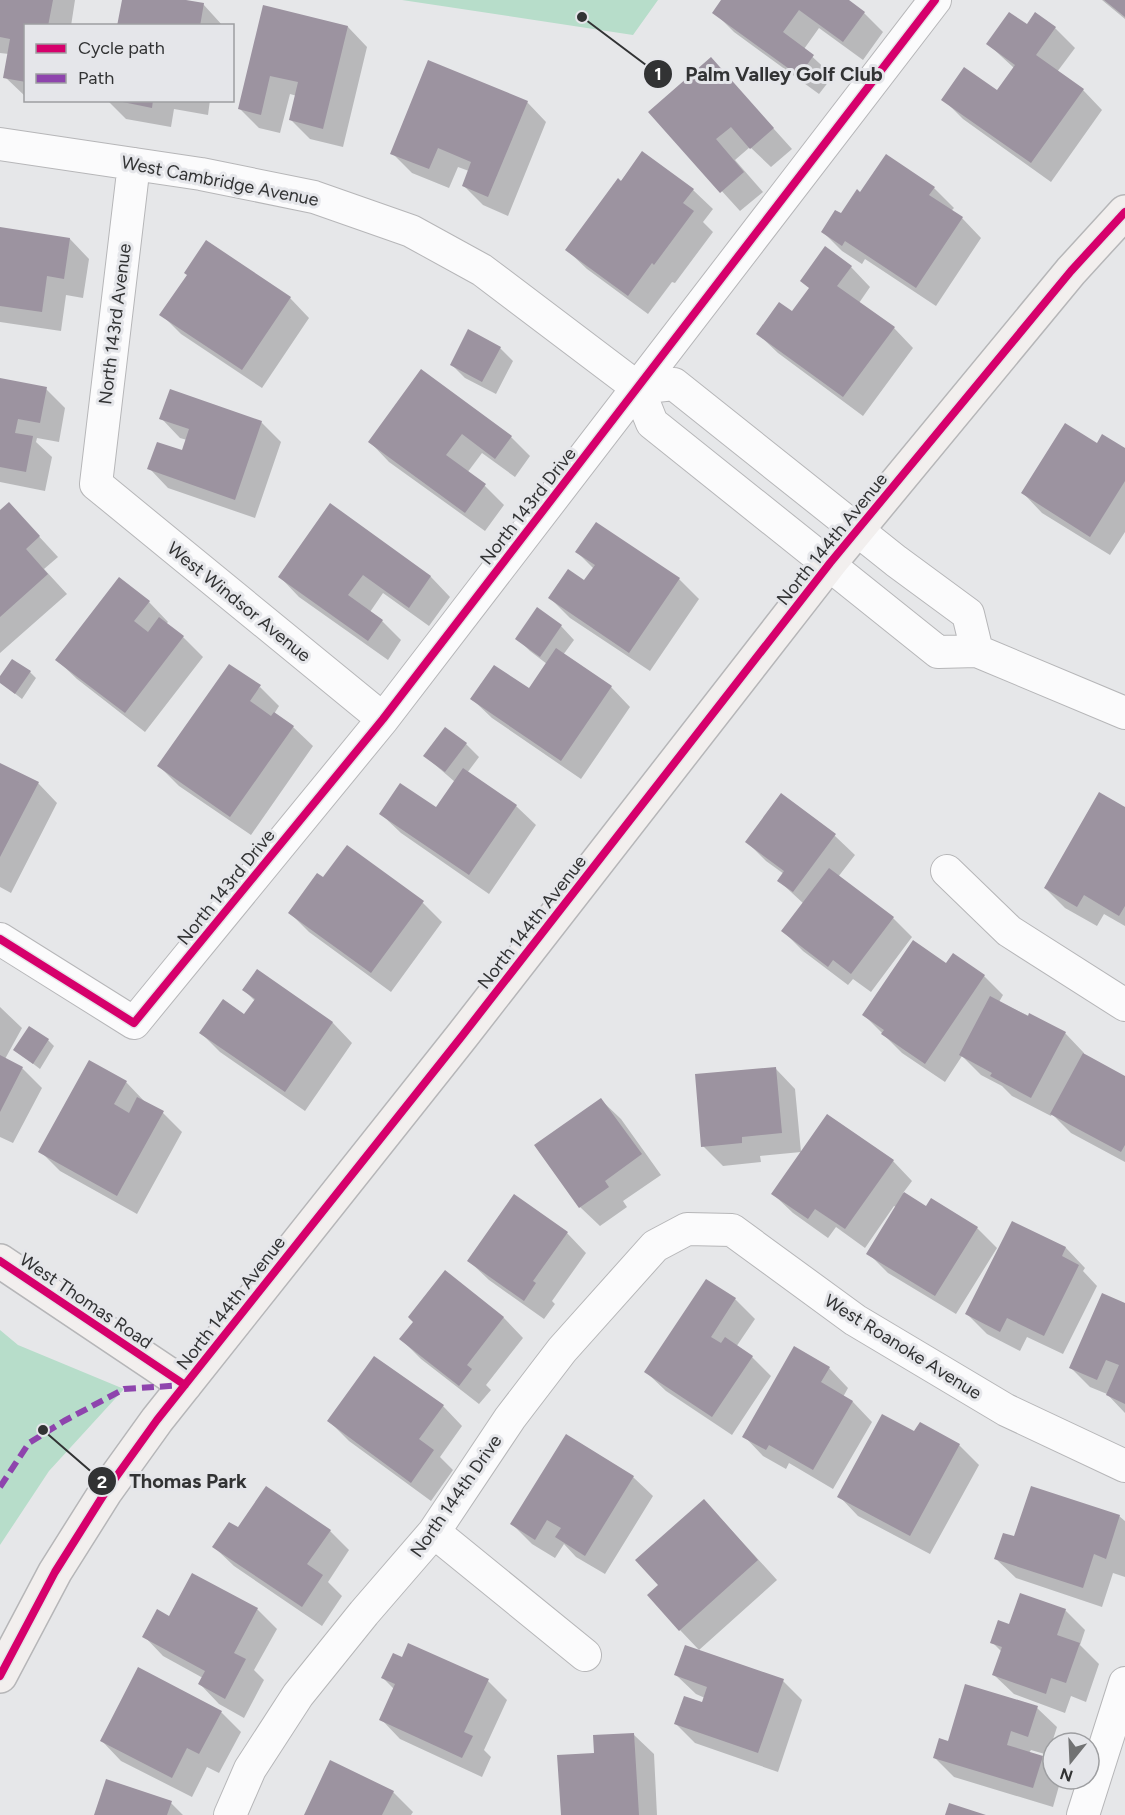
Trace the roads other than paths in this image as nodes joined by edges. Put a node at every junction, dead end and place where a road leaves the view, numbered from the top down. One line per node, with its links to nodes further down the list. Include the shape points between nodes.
1 (935, 0): 5 (street, North 143rd Drive)
2 (0, 144): 3 (street, West Cambridge Avenue)
3 (134, 164): 5 (street, West Cambridge Avenue, via 314,197 411,231 482,270); 8 (street, North 143rd Avenue)
4 (1125, 212): 9 (main road, North 144th Avenue, via 1071,271)
5 (638, 388): 6 (street, via 674,384); 7 (street, via 652,423); 13 (street, North 143rd Drive)
6 (732, 431): 7 (street); 9 (street)
7 (705, 464): 10 (street)
8 (96, 484): 13 (street, West Windsor Avenue)
9 (858, 531): 10 (main road, North 144th Avenue); 11 (street, via 968,614)
10 (830, 563): 11 (street, via 938,652); 19 (main road, North 144th Avenue)
11 (977, 651): 12 (street)
12 (1125, 713)
13 (383, 719): 15 (street, North 143rd Drive, via 134,1023)
14 (947, 871): 16 (street, via 1009,931)
15 (0, 939)
16 (1125, 1005)
17 (687, 1229): 20 (street, West Roanoke Avenue, via 732,1230 855,1320 1006,1410); 21 (street, North 144th Drive, via 655,1245 562,1350 510,1418)
18 (0, 1261): 19 (main road, West Thomas Road)
19 (185, 1385): 23 (main road, North 144th Avenue, via 99,1502 55,1572)
20 (1125, 1466)
21 (434, 1532): 22 (street); 25 (street, North 144th Drive, via 298,1695 250,1769)
22 (585, 1655)
23 (0, 1676)
24 (1125, 1683): 26 (street)
25 (230, 1815)
26 (1083, 1815)

